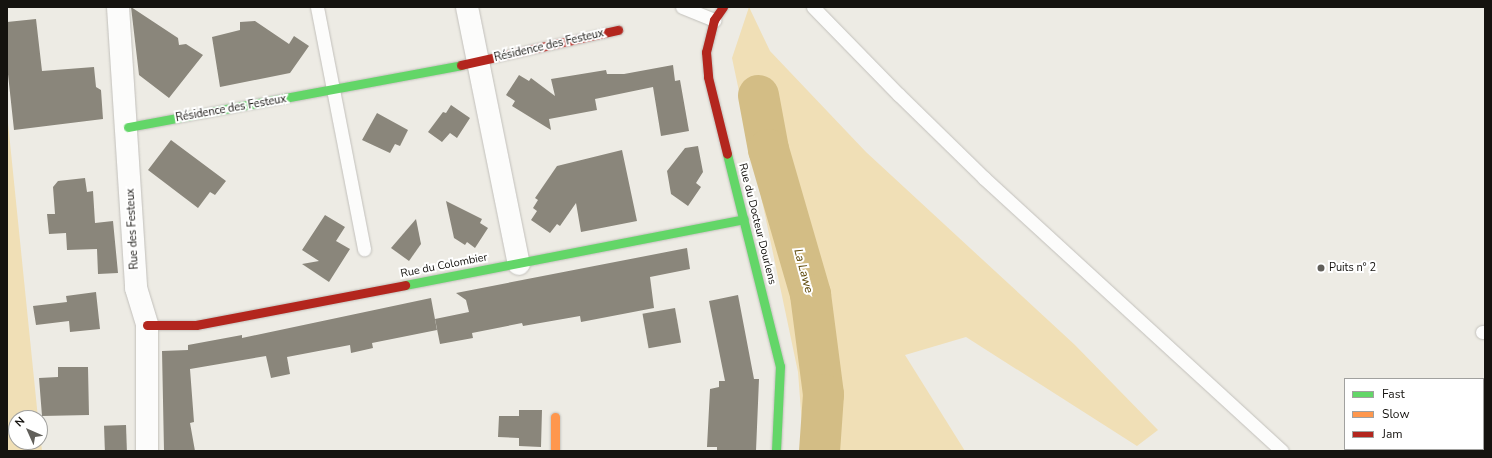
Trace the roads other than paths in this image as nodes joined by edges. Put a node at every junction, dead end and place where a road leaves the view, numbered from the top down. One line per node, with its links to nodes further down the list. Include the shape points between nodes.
1 (118, 7): 11 (street, Rue des Festeux)
2 (317, 7): 10 (lane)
3 (468, 7): 9 (street, Résidence des Festeux)
4 (682, 7): 7 (lane)
5 (723, 7): 7 (street, Rue du Docteur Dourlens)
6 (813, 7): 20 (lane, via 984,178)
7 (714, 20): 12 (street, Rue du Docteur Dourlens, via 706,52 708,77)
8 (618, 30): 9 (street, Résidence des Festeux)
9 (480, 62): 10 (street, Résidence des Festeux); 14 (street, Résidence des Festeux)
10 (334, 90): 11 (street, Résidence des Festeux); 13 (lane)
11 (128, 127): 15 (street, Rue des Festeux, via 136,288)
12 (744, 219): 14 (street, Rue du Colombier); 19 (street, Rue du Docteur Dourlens, via 780,366)
13 (364, 249)
14 (518, 264): 15 (street, Rue du Colombier, via 196,325)
15 (147, 325): 17 (street, Rue des Festeux)
16 (555, 417): 18 (street)
17 (147, 451)
18 (555, 451)
19 (776, 451)
20 (1282, 451)

